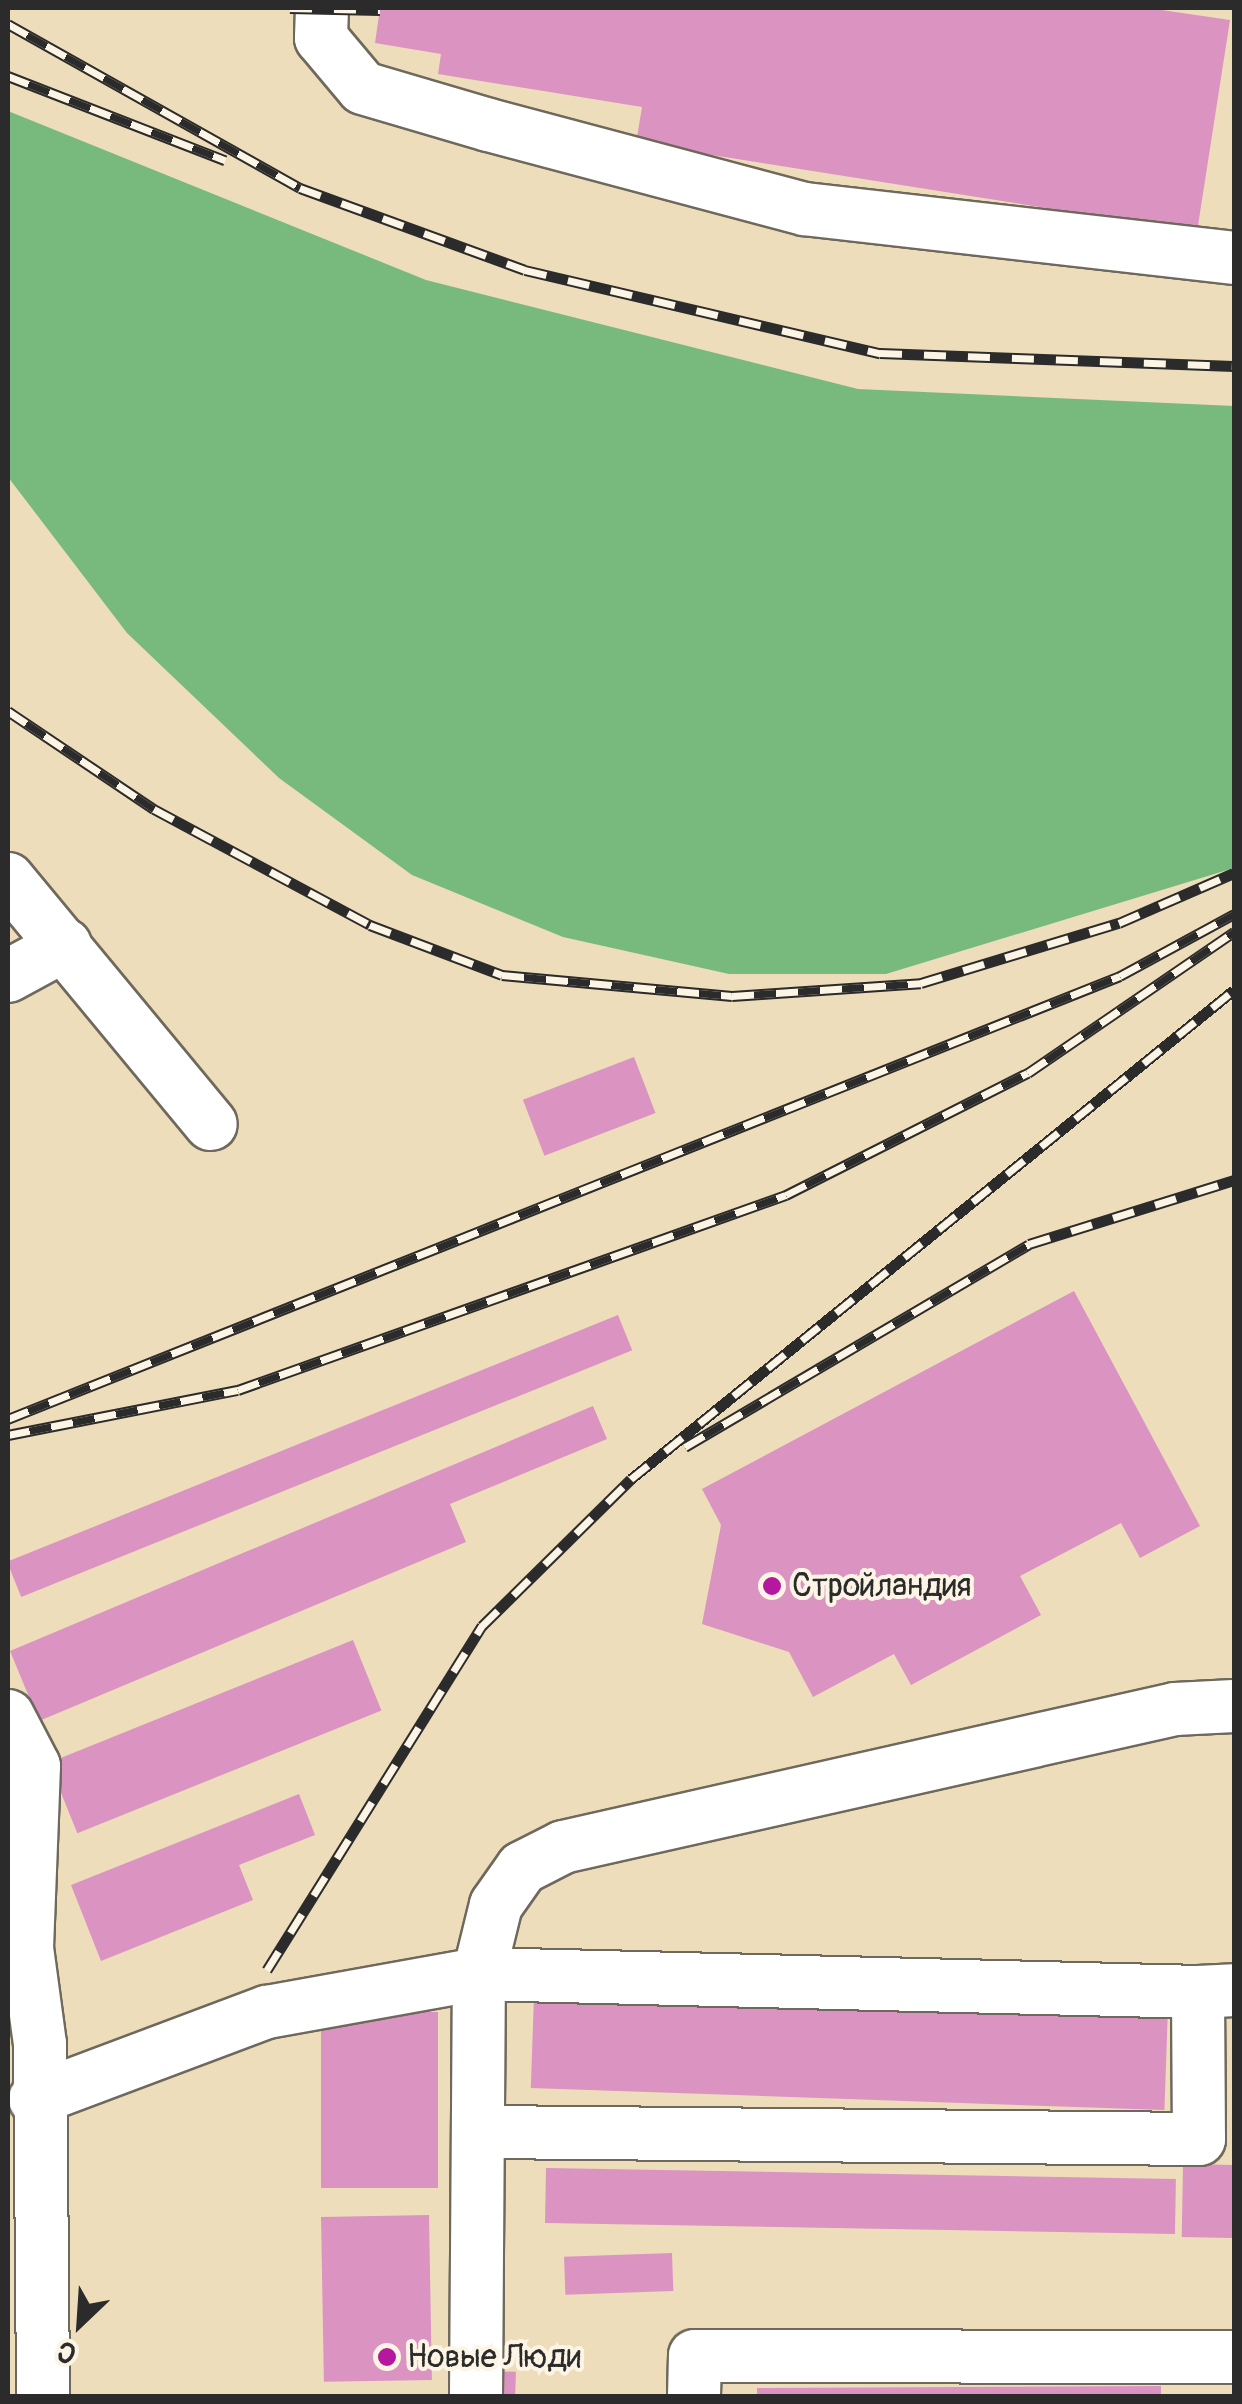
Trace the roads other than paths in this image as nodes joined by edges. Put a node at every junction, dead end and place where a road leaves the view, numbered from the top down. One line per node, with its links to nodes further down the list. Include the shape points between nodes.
1 (322, 8): 2 (lane, via 321,38 363,88 489,125 805,209)
2 (1234, 258)
3 (8, 879): 4 (lane)
4 (65, 945): 5 (lane); 6 (lane)
5 (8, 976)
6 (210, 1124)
7 (1234, 1706): 11 (lane, via 1175,1709 564,1848 522,1868 496,1905)
8 (8, 1716): 9 (lane, via 34,1766)
9 (21, 1875): 10 (lane)
10 (17, 1948): 13 (lane, via 40,2044)
11 (479, 1974): 12 (lane); 13 (lane, via 266,2012); 14 (lane)
12 (1216, 1991): 14 (lane, via 1199,2139)
13 (35, 2099): 16 (lane)
14 (484, 2132): 17 (lane)
15 (1234, 2357): 18 (lane, via 695,2356)
16 (44, 2396)
17 (476, 2396)
18 (694, 2396)

